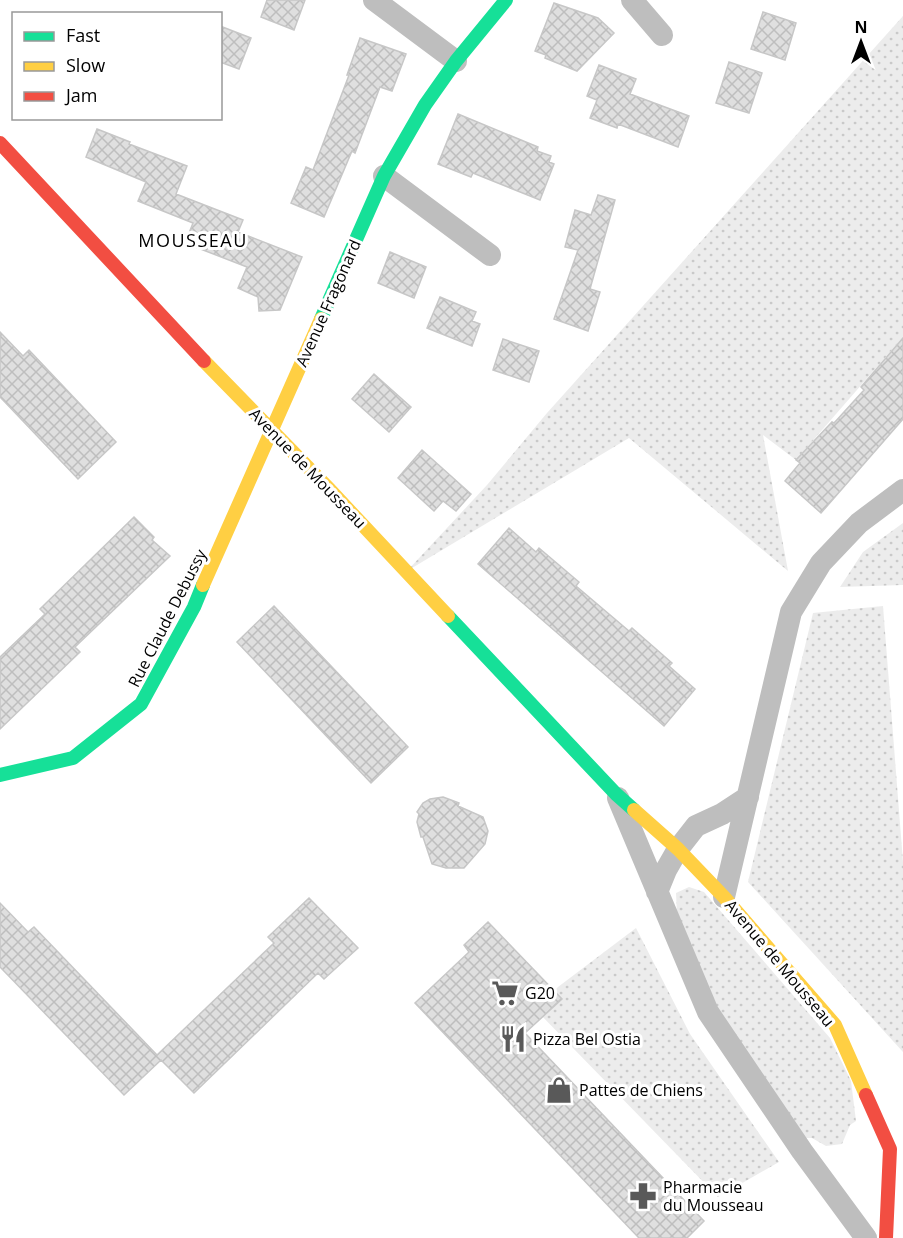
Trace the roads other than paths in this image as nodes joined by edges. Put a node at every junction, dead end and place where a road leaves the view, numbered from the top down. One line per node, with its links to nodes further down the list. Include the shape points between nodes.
1 (374, 0): 5 (street)
2 (506, 0): 5 (street, Avenue Fragonard)
3 (632, 0): 4 (street)
4 (662, 35)
5 (456, 61): 7 (street, Avenue Fragonard)
6 (0, 143): 9 (street, Avenue de Mousseau)
7 (384, 176): 8 (street); 9 (street, Avenue Fragonard)
8 (490, 255)
9 (272, 430): 11 (street, Rue Claude Debussy, via 194,607 141,704 73,758); 12 (street, Avenue de Mousseau)
10 (903, 490): 13 (street, via 859,523 821,563 791,612)
11 (0, 775)
12 (616, 794): 14 (street, Avenue de Mousseau); 15 (street, Avenue de Mousseau)
13 (748, 797): 14 (street, via 696,826); 16 (street)
14 (678, 849): 15 (street); 16 (street, Avenue de Mousseau)
15 (657, 892): 18 (street, Avenue de Mousseau, via 708,1012)
16 (724, 897): 17 (street, Avenue de Mousseau, via 835,1025)
17 (897, 1145): 19 (street, Avenue de Mousseau)
18 (866, 1238)
19 (886, 1238)

